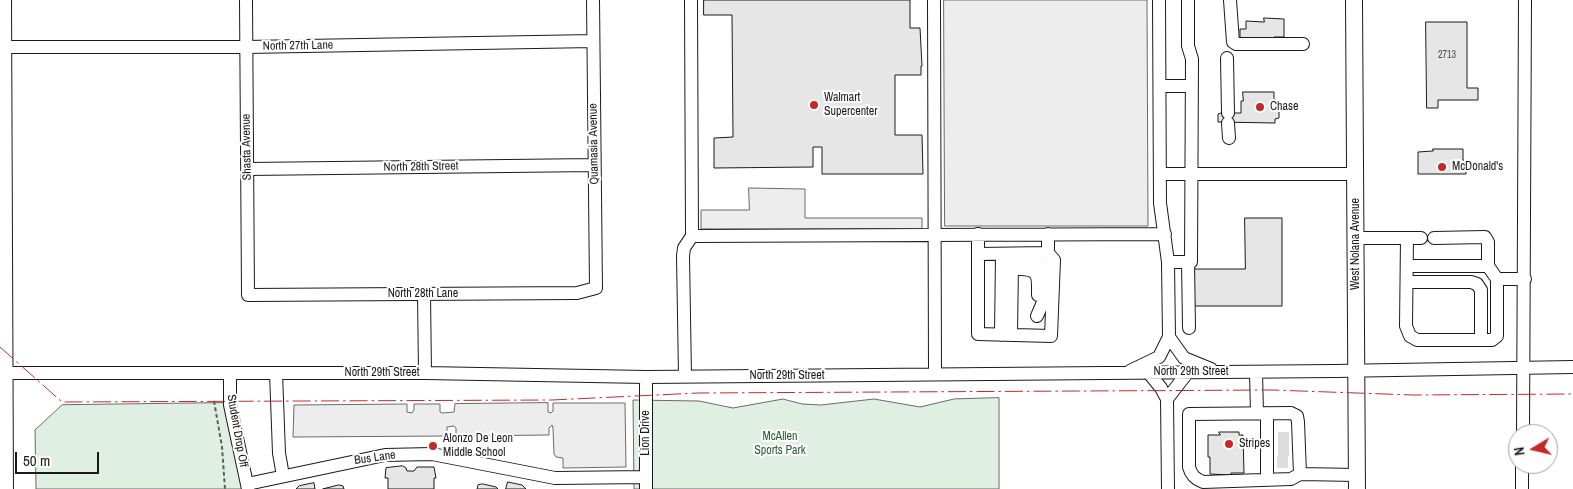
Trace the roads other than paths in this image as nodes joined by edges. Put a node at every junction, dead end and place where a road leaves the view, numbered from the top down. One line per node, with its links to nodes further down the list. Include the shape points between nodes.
1 (3, 0): 13 (main road)
2 (246, 0): 14 (street, Shasta Avenue)
3 (593, 0): 11 (street, Quamasia Avenue)
4 (691, 0): 29 (street)
5 (934, 0): 25 (street)
6 (1159, 0): 16 (street)
7 (1188, 0): 17 (street)
8 (1230, 0): 12 (street, via 1233,42 1236,44)
9 (1354, 0): 24 (main road, West Nolana Avenue)
10 (1525, 0): 40 (street)
11 (593, 42): 14 (street, North 27th Lane); 20 (street, Quamasia Avenue)
12 (1303, 44)
13 (4, 47): 14 (street, North 27th Lane); 19 (main road)
14 (246, 47): 21 (street, Shasta Avenue)
15 (1227, 58): 18 (street)
16 (1160, 86): 17 (street); 22 (street)
17 (1192, 86): 23 (street)
18 (1229, 138)
19 (2, 154): 57 (main road)
20 (594, 165): 21 (street, North 28th Street); 42 (street, Quamasia Avenue)
21 (248, 169): 44 (street, Shasta Avenue)
22 (1160, 174): 23 (street); 28 (street)
23 (1192, 174): 24 (street); 36 (street, via 1191,262)
24 (1355, 174): 30 (main road, West Nolana Avenue)
25 (935, 234): 26 (street); 29 (street); 62 (street)
26 (978, 234): 27 (street); 32 (street)
27 (1048, 234): 28 (street); 34 (street)
28 (1165, 234): 35 (street)
29 (692, 236): 63 (street, via 683,256)
30 (1356, 238): 31 (street); 52 (main road, West Nolana Avenue)
31 (1407, 238): 37 (street); 38 (street, via 1485,237)
32 (978, 254): 33 (street); 46 (street, via 978,334)
33 (1002, 254): 34 (street); 46 (street)
34 (1048, 254): 47 (street, via 1054,260 1051,336)
35 (1168, 262): 36 (street); 48 (street)
36 (1188, 262): 45 (street)
37 (1407, 266): 38 (street); 41 (street)
38 (1488, 266): 39 (street)
39 (1497, 279): 40 (street); 49 (street, via 1497,336 1492,340)
40 (1525, 279): 51 (street)
41 (1407, 282): 49 (street, via 1406,326 1410,336 1417,340); 49 (street, via 1477,284 1481,290)
42 (596, 288): 43 (street, North 28th Lane, via 577,293)
43 (424, 294): 44 (street, North 28th Lane); 60 (street)
44 (248, 295)
45 (1189, 328)
46 (1006, 335): 47 (street); 47 (street, via 1012,270 1030,269 1036,272 1038,280)
47 (1036, 336)
48 (1169, 337): 55 (street, via 1184,358); 61 (street, via 1160,357)
49 (1481, 340)
50 (1573, 367): 51 (street, North 29th Street)
51 (1524, 368): 52 (street, North 29th Street); 67 (street)
52 (1356, 371): 56 (street, North 29th Street); 71 (main road, West Nolana Avenue)
53 (1148, 372): 54 (street, North 29th Street); 61 (street, North 29th Street); 65 (street)
54 (1188, 372): 55 (street, North 29th Street); 65 (street)
55 (1219, 372): 56 (street, North 29th Street)
56 (1256, 372): 66 (street)
57 (2, 373): 58 (street, North 29th Street); 74 (main road)
58 (230, 373): 59 (street, North 29th Street); 73 (street, Student Drop Off, via 230,405)
59 (276, 373): 60 (street, North 29th Street); 70 (street)
60 (425, 373): 64 (street, North 29th Street)
61 (1126, 373): 62 (street, North 29th Street)
62 (936, 374): 63 (street, North 29th Street)
63 (685, 376): 64 (street, North 29th Street)
64 (646, 377): 72 (street, Lion Drive)
65 (1167, 399): 75 (street)
66 (1262, 413): 68 (street); 68 (street, via 1292,413 1297,416); 68 (street, via 1189,414 1190,473 1203,482 1262,481)
67 (1523, 424)
68 (1283, 452): 71 (street)
69 (1522, 474): 76 (street)
70 (283, 476): 72 (street, Bus Lane, via 385,454 432,454 555,478); 73 (street, Bus Lane)
71 (1357, 482)
72 (646, 483)
73 (247, 486)
74 (5, 489)
75 (1168, 489)
76 (1522, 489)

